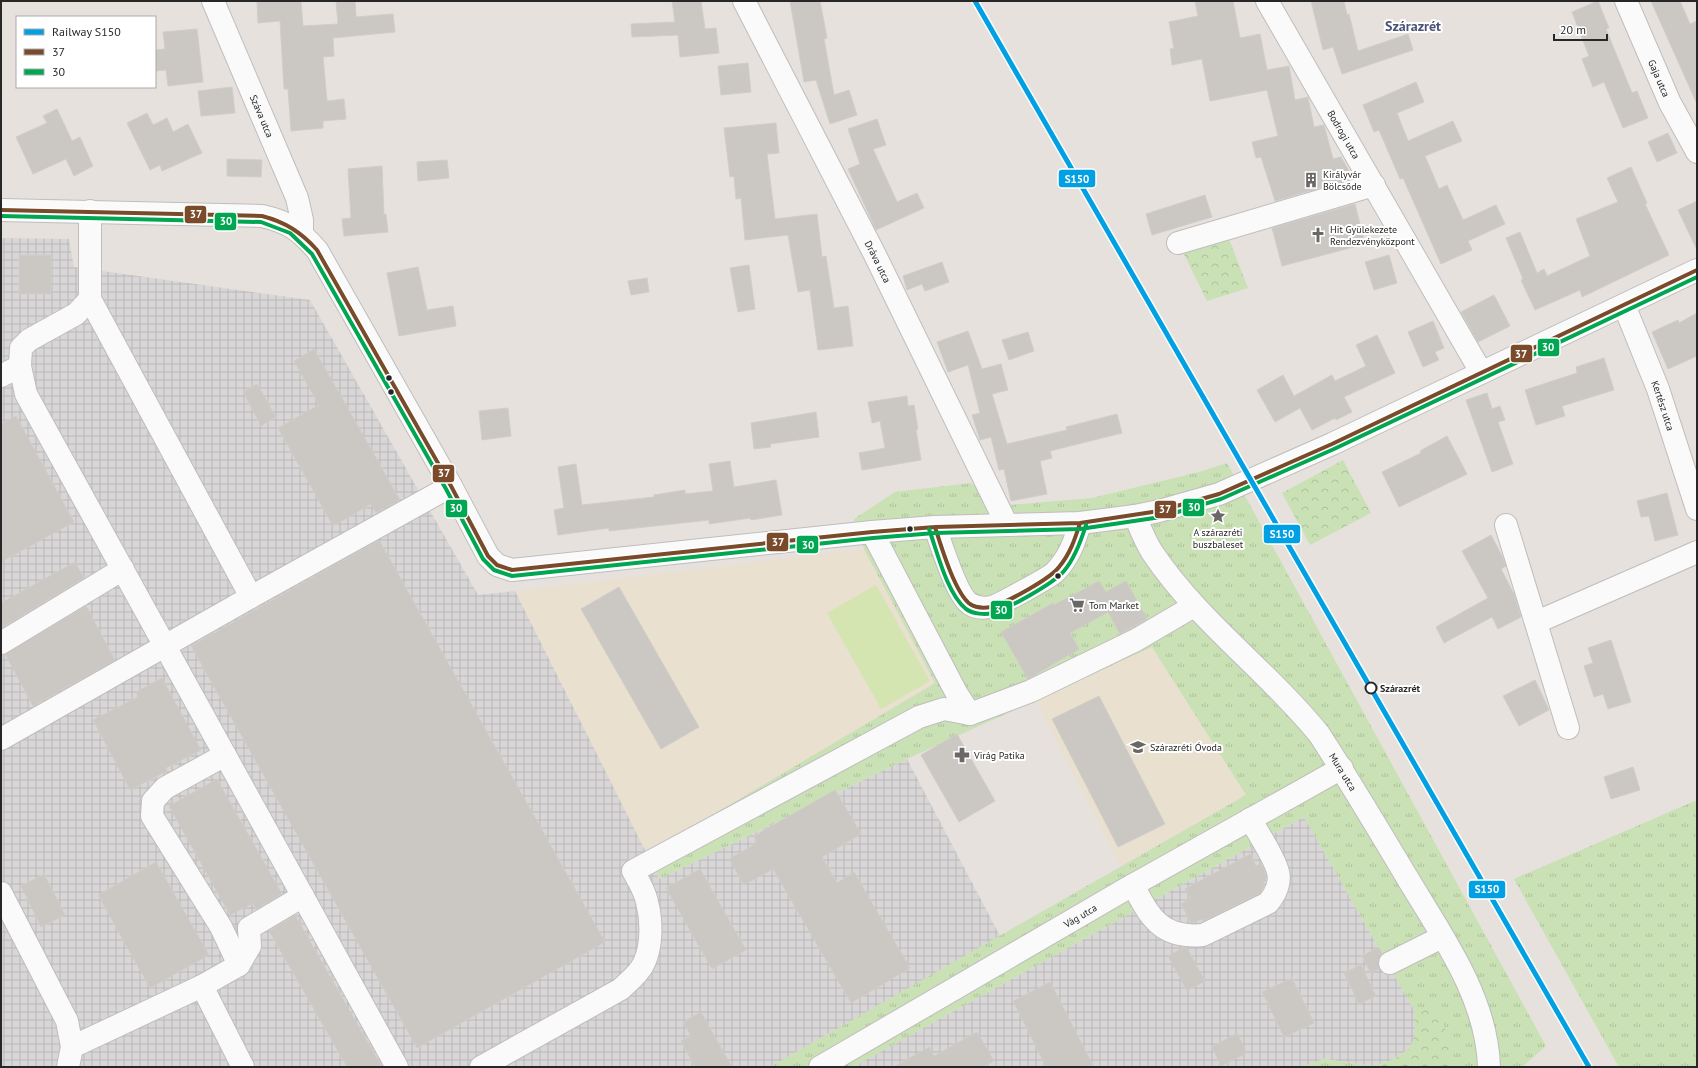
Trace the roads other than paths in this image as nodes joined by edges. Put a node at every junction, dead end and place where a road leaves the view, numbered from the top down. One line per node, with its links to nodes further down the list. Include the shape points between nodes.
1 (213, 1): 9 (street, Száva utca, via 297,198)
2 (744, 1): 21 (street, Dráva utca, via 874,252)
3 (1267, 1): 6 (street, Bodrogi utca)
4 (1626, 1): 5 (street, Gaja utca, via 1670,103)
5 (1697, 152)
6 (1374, 185): 10 (street); 15 (street, Bodrogi utca)
7 (1, 210): 8 (street)
8 (90, 211): 9 (street, via 262,216 290,225); 12 (street)
9 (302, 234): 17 (street, via 317,250)
10 (1178, 243)
11 (1697, 270): 13 (street)
12 (90, 299): 14 (street, via 76,314 29,340 21,348); 27 (street)
13 (1624, 305): 15 (street); 18 (street, Kertész utca, via 1658,389)
14 (20, 366): 16 (street); 26 (street, via 26,394)
15 (1480, 372): 19 (street, via 1332,444 1219,494)
16 (1, 376)
17 (451, 486): 24 (street, via 488,556 497,565 512,570); 27 (street)
18 (1697, 509)
19 (1135, 516): 20 (street); 28 (street, Mura utca, via 1151,551)
20 (1080, 523): 21 (street); 23 (street, via 1068,556 1055,573 992,607 976,607 969,604 958,588)
21 (1007, 525): 23 (street)
22 (1506, 525): 29 (street)
23 (935, 527): 24 (street)
24 (872, 532): 32 (street)
25 (1697, 552): 29 (street)
26 (123, 569): 30 (street); 31 (street)
27 (251, 597): 31 (street)
28 (1194, 606): 32 (street, via 1136,640 1031,691); 36 (street, Mura utca, via 1302,713)
29 (1537, 622): 33 (street)
30 (1, 643)
31 (166, 647): 34 (street); 35 (street)
32 (970, 714): 48 (street, via 944,709 918,716 633,871 647,901 650,936 649,951 643,965 621,989)
33 (1568, 728)
34 (1, 739)
35 (225, 755): 40 (street); 43 (street, via 165,788 153,801 152,816 220,927)
36 (1342, 768): 37 (street, Vág utca); 41 (street, Mura utca)
37 (1250, 819): 38 (street, Vág utca); 38 (street, via 1278,872 1274,896 1268,903 1203,936 1176,934 1156,922 1145,909)
38 (1133, 885): 49 (street, Vág utca)
39 (1, 893): 45 (street, via 68,1021)
40 (303, 896): 43 (street, via 249,928 250,946); 47 (street)
41 (1442, 937): 42 (street); 50 (street, Mura utca, via 1478,1009 1485,1032)
42 (1390, 963)
43 (239, 965): 44 (street)
44 (202, 986): 45 (street); 46 (street)
45 (70, 1057)
46 (243, 1067)
47 (396, 1067)
48 (481, 1067)
49 (820, 1067)
50 (1490, 1067)

